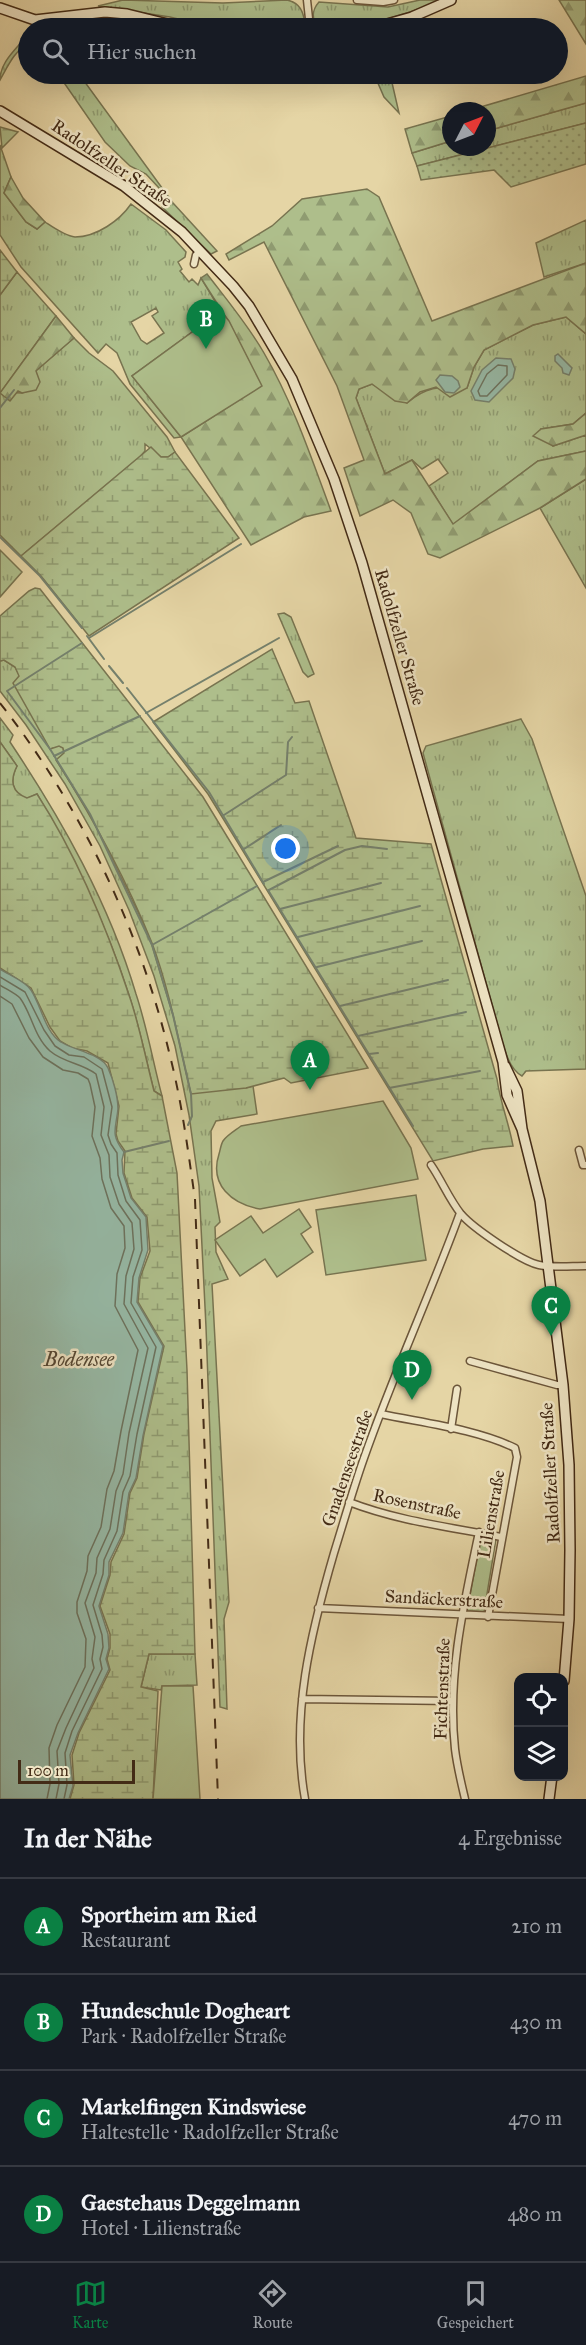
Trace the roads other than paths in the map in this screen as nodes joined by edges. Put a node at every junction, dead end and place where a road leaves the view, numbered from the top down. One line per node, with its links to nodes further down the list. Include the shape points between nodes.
1 (307, 0): 10 (street)
2 (357, 0): 5 (street)
3 (394, 0): 5 (street)
4 (451, 0): 11 (street)
5 (383, 1)
6 (0, 8): 7 (street)
7 (29, 18)
8 (52, 18): 9 (street, via 105,12)
9 (143, 18)
10 (309, 18)
11 (408, 18)
12 (0, 111): 13 (street, Radolfzeller Straße, via 124,186)
13 (201, 251): 14 (street); 19 (street, Radolfzeller Straße, via 249,306 274,347 292,379 334,479 373,602 503,1062 507,1095 522,1129 540,1201)
14 (194, 264)
15 (579, 1150): 17 (street)
16 (431, 1165): 18 (street)
17 (586, 1165)
18 (460, 1213): 19 (street, via 528,1261); 24 (street, Gnadenseestraße)
19 (549, 1266): 20 (street); 22 (street, Radolfzeller Straße)
20 (586, 1266)
21 (470, 1361): 22 (street)
22 (563, 1385): 32 (street, Radolfzeller Straße, via 570,1493)
23 (457, 1389): 25 (street)
24 (381, 1414): 25 (street, Lilienstraße); 26 (street, Gnadenseestraße)
25 (451, 1429): 28 (street, Lilienstraße, via 515,1448 517,1457)
26 (349, 1502): 27 (street, Rosenstraße, via 415,1521); 29 (street, Gnadenseestraße)
27 (479, 1532): 28 (street, Rosenstraße); 30 (street, Rosenstraße)
28 (501, 1537): 31 (street, Lilienstraße)
29 (318, 1608): 30 (street, Sandäckerstraße); 34 (street, Gnadenseestraße, via 307,1653)
30 (461, 1616): 31 (street, Sandäckerstraße); 35 (street, Fichtenstraße)
31 (488, 1617): 32 (street, Sandäckerstraße)
32 (569, 1619): 33 (street, Radolfzeller Straße)
33 (565, 1673)
34 (302, 1699): 35 (street); 37 (street, Gnadenseestraße)
35 (453, 1701): 38 (street, Fichtenstraße, via 455,1751)
36 (551, 1781): 39 (street)
37 (305, 1799)
38 (465, 1799)
39 (549, 1799)

